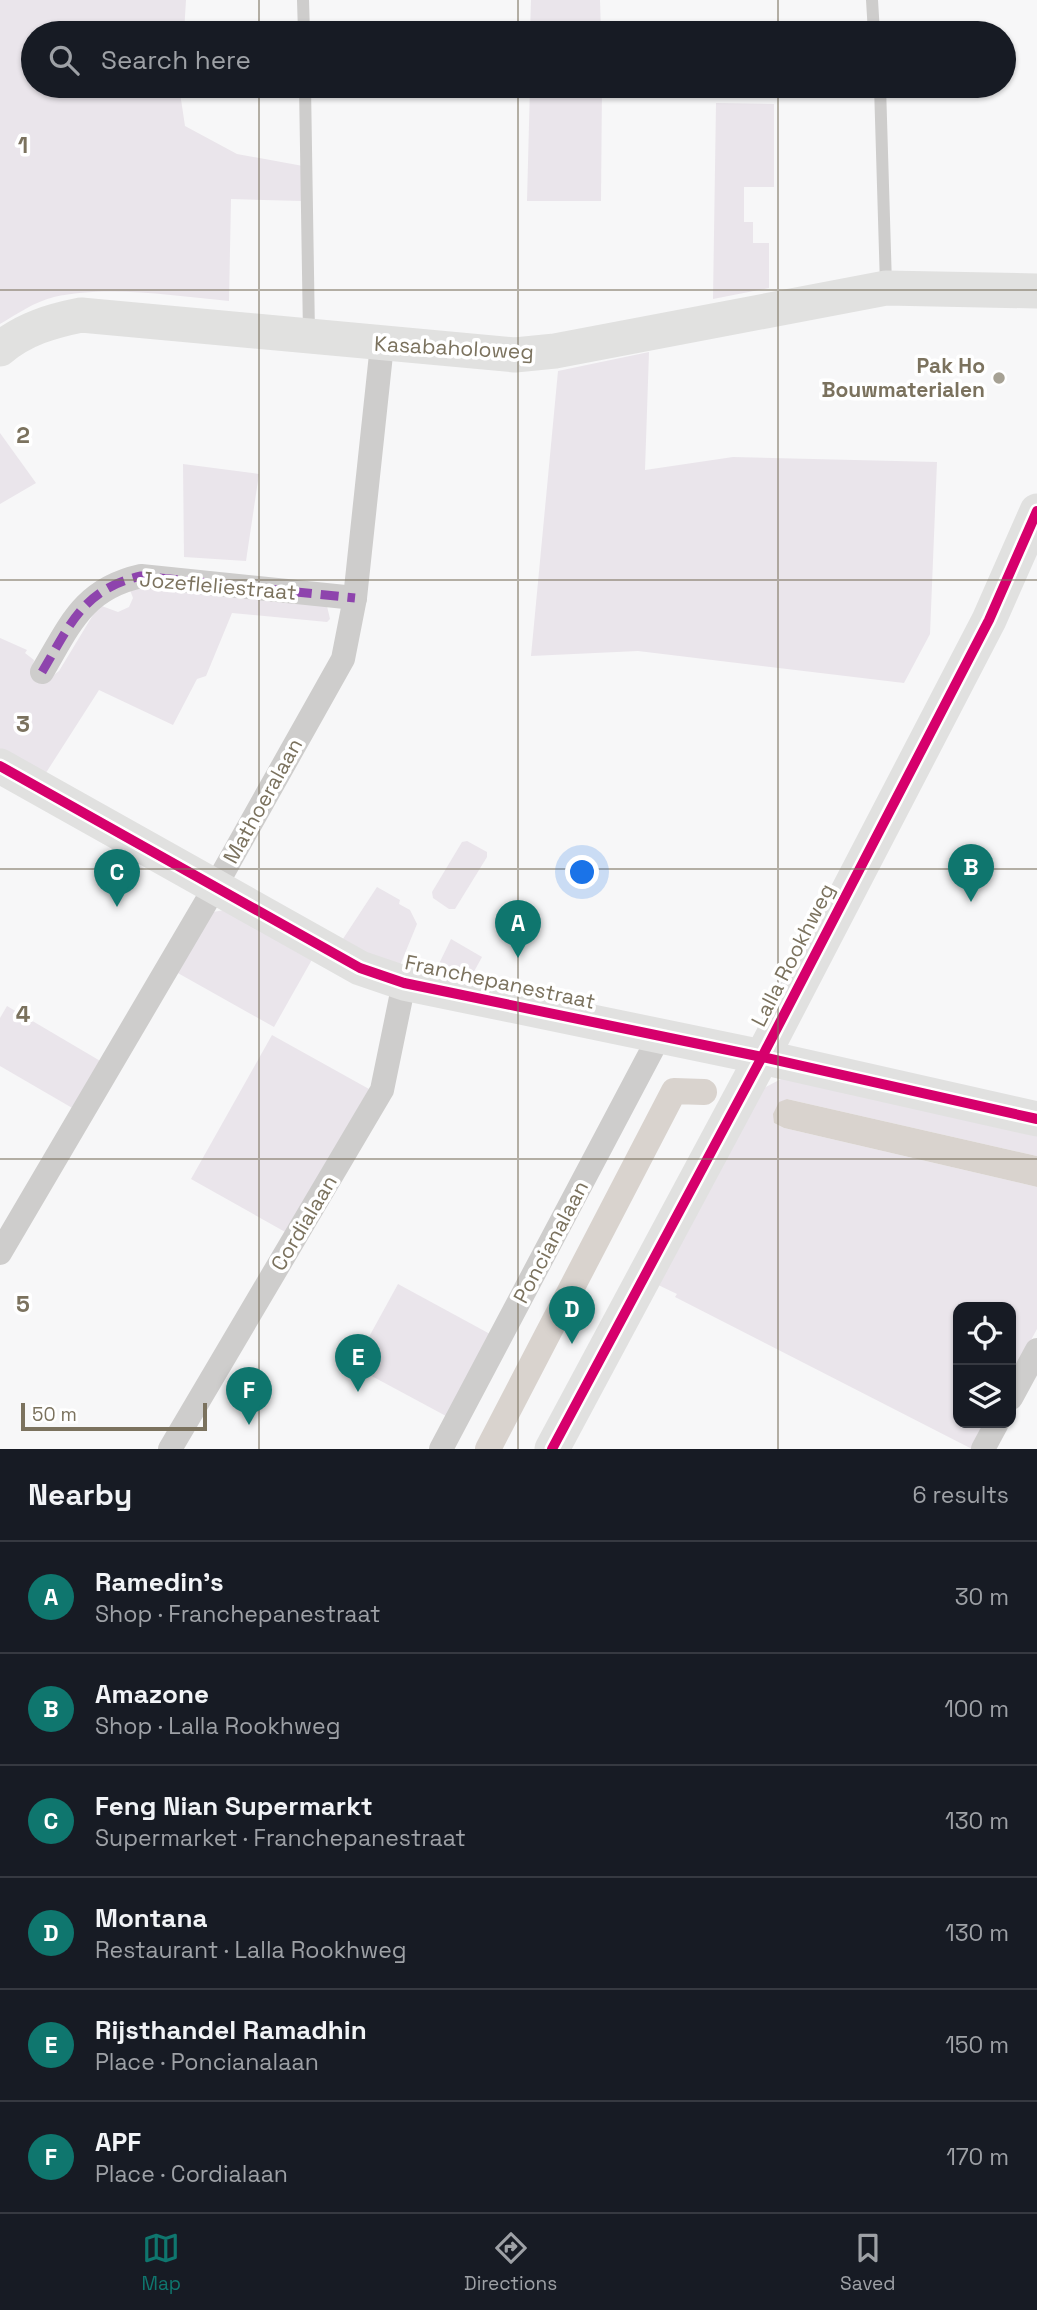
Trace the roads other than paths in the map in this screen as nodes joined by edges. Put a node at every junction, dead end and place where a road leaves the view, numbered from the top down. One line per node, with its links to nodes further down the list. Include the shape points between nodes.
1 (303, 0): 3 (lane)
2 (872, 0): 4 (lane)
3 (304, 21)
4 (873, 21)
5 (305, 98): 9 (lane)
6 (880, 98): 7 (lane)
7 (886, 288): 8 (street, Kasabaholoweg); 10 (street, Kasabaholoweg, via 555,351 515,355)
8 (1037, 291)
9 (309, 336): 10 (street, Kasabaholoweg); 11 (street, Kasabaholoweg, via 81,315 46,323)
10 (382, 345): 13 (street, Mathoeralaan)
11 (0, 349)
12 (1037, 510): 19 (street, Lalla Rookhweg, via 989,620)
13 (355, 598): 14 (street, Jozefleliestraat, via 141,576 97,593 73,619); 16 (street, Mathoeralaan, via 343,659)
14 (42, 672)
15 (0, 766): 16 (street, Franchepanestraat)
16 (215, 887): 17 (street, Franchepanestraat, via 360,968); 21 (street, Mathoeralaan)
17 (404, 984): 18 (street, Franchepanestraat); 25 (street, Cordialaan, via 382,1090)
18 (660, 1035): 19 (street, Franchepanestraat); 26 (street, Poncianalaan)
19 (762, 1057): 20 (street, Franchepanestraat); 27 (street, Lalla Rookhweg)
20 (1037, 1119)
21 (0, 1253)
22 (1037, 1350): 23 (street)
23 (1016, 1389)
24 (994, 1428): 28 (street)
25 (170, 1449)
26 (441, 1449)
27 (552, 1449)
28 (983, 1449)

